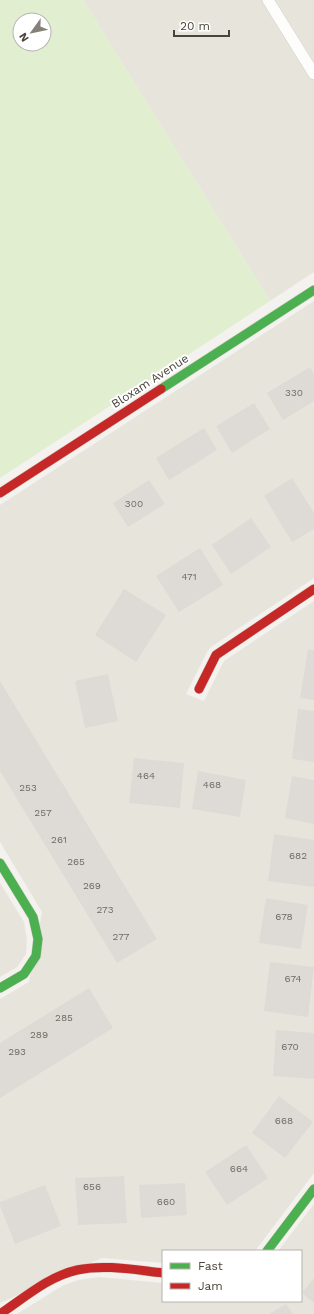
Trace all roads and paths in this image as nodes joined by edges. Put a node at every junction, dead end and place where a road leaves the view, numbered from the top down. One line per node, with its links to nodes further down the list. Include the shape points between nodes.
1 (268, 0): 2 (lane)
2 (314, 74)
3 (314, 290): 4 (street, Bloxam Avenue)
4 (0, 493)
5 (314, 590): 6 (street, via 216,655)
6 (199, 689)
7 (0, 863): 8 (street, via 33,917 38,939 36,956 24,974)
8 (0, 988)
9 (314, 1189): 10 (street)
10 (267, 1250)
11 (162, 1273): 12 (street, via 100,1268 77,1270 58,1277)
12 (0, 1314)

